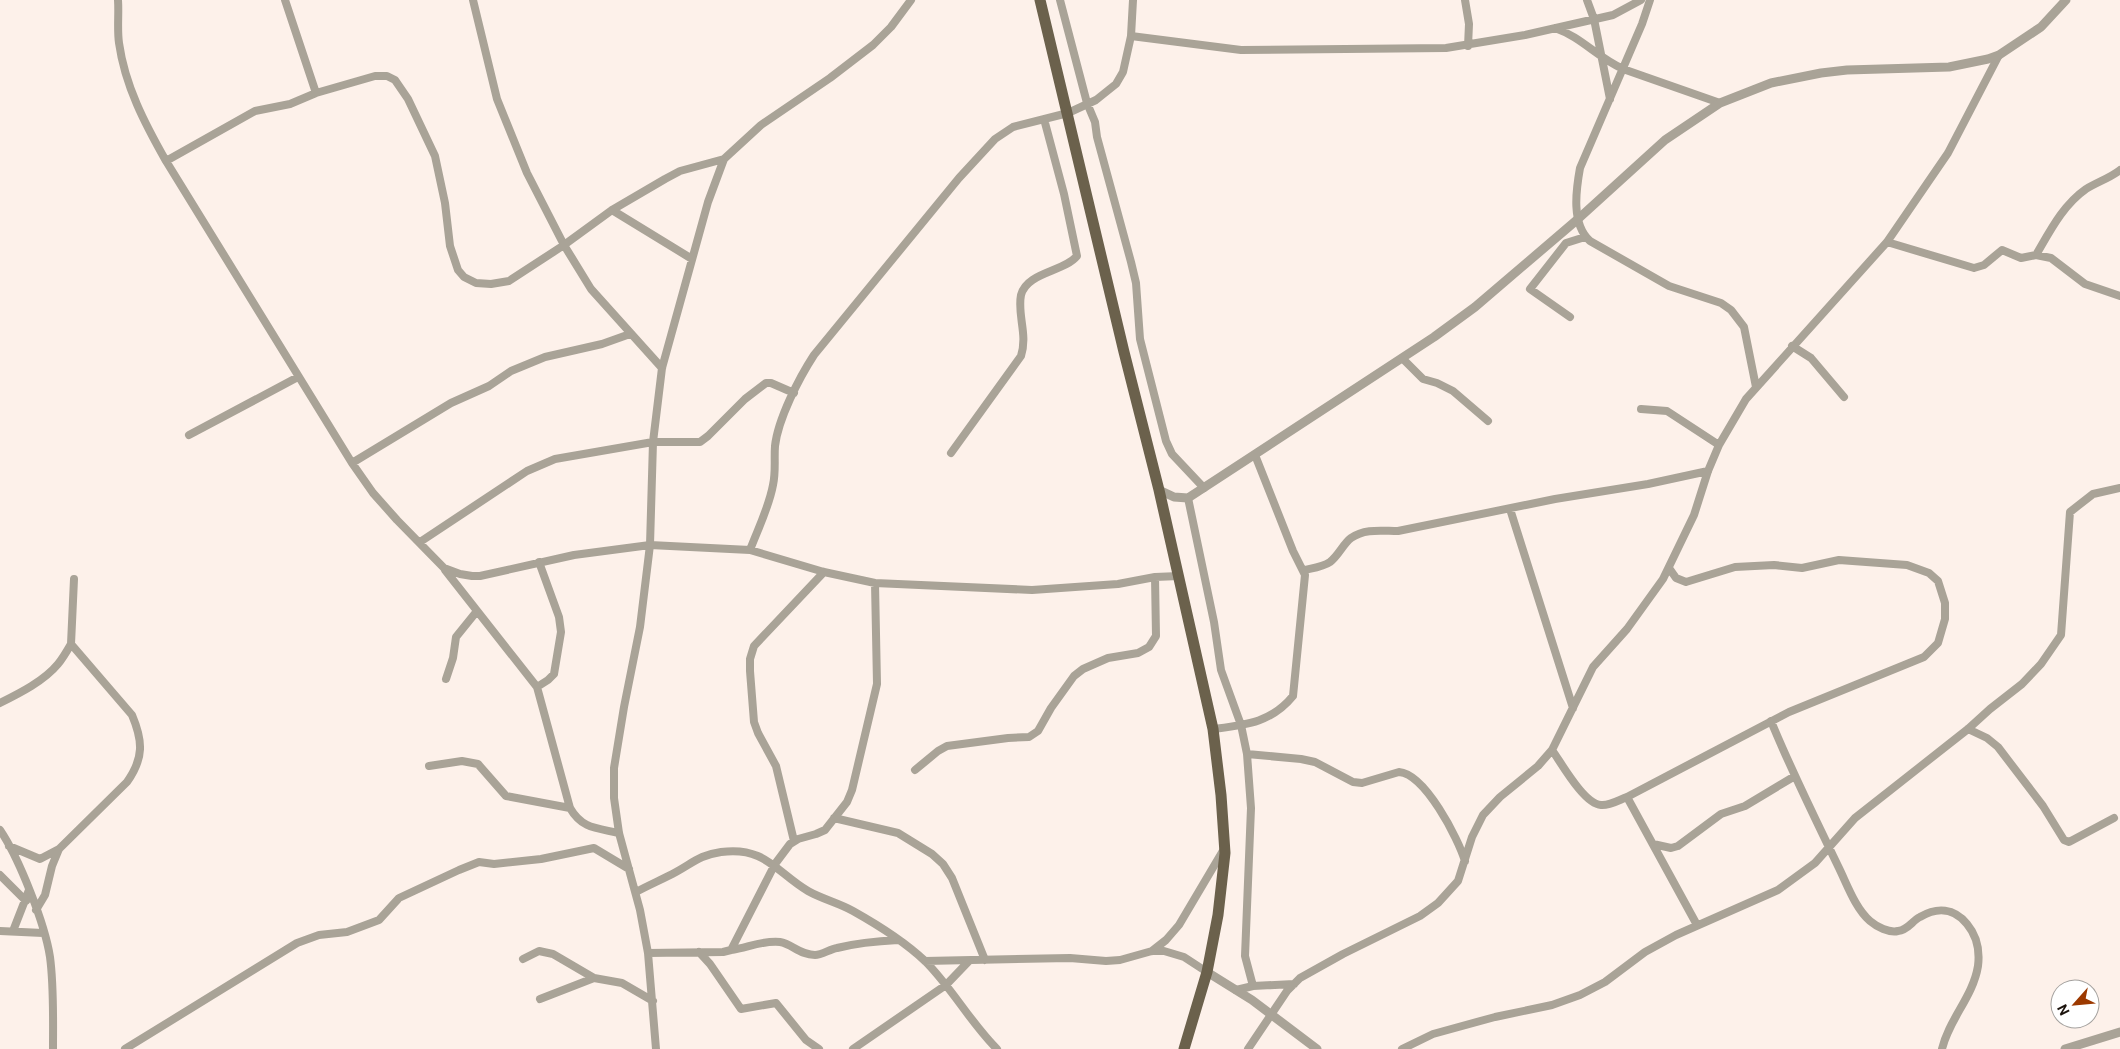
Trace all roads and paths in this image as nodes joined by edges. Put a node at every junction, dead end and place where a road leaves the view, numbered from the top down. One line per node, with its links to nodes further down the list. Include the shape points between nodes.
1 (118, 0): 27 (street, via 119,41 127,80)
2 (285, 0): 20 (street)
3 (473, 0): 33 (street, via 497,98 527,174)
4 (911, 0): 26 (street, via 892,27 873,45 761,125)
5 (1040, 0): 24 (main road)
6 (1060, 0): 22 (street)
7 (1132, 0): 15 (street)
8 (1465, 0): 16 (street)
9 (1587, 0): 13 (street)
10 (1641, 0): 13 (street, via 1613,15)
11 (1650, 0): 19 (street)
12 (2066, 0): 17 (street, via 2041,27)
13 (1594, 19): 14 (street); 18 (street)
14 (1555, 28): 16 (street); 18 (street, via 1577,38)
15 (1131, 36): 16 (street, via 1241,50); 22 (street, via 1123,72 1116,84 1096,100)
16 (1468, 46)
17 (1999, 55): 23 (street, via 1949,67 1821,73 1770,83); 32 (street, via 1948,153)
18 (1603, 59): 19 (street); 21 (street)
19 (1622, 69): 21 (street); 23 (street)
20 (316, 93): 27 (street, via 290,104 255,111); 33 (street, via 375,76 388,76 395,80 408,99 435,156 450,246 454,261 464,277 476,283 509,281)
21 (1610, 101): 30 (street, via 1580,168)
22 (1086, 103): 24 (street); 55 (street, via 1095,122 1136,283 1140,339 1166,440 1172,454)
23 (1720, 103): 30 (street, via 1665,140)
24 (1068, 113): 25 (street); 57 (main road)
25 (1044, 119): 44 (street, via 1005,131 959,178 814,355); 51 (street, via 1077,256 1073,261 1046,272 1023,290 1025,344 1021,356)
26 (724, 159): 29 (street, via 680,171); 35 (street)
27 (166, 161): 42 (street)
28 (2120, 170): 34 (street, via 2085,190 2069,204)
29 (612, 210): 33 (street); 35 (street)
30 (1578, 219): 31 (street); 40 (street, via 1475,307)
31 (1585, 237): 37 (street, via 1566,242 1530,289); 43 (street, via 1669,286 1721,303 1731,310 1744,327)
32 (1887, 242): 34 (street, via 1974,268 1984,265 2002,250 2021,258); 39 (street)
33 (564, 245): 38 (street, via 590,290)
34 (2036, 254): 36 (street, via 2051,258 2085,284)
35 (692, 259): 41 (street)
36 (2120, 296)
37 (1570, 318)
38 (630, 334): 41 (street); 53 (street, via 545,357 511,371)
39 (1792, 346): 43 (street); 45 (street, via 1811,358)
40 (1403, 359): 47 (street, via 1422,379 1453,391); 52 (street)
41 (662, 368): 49 (street)
42 (298, 377): 48 (street); 53 (street)
43 (1756, 387): 50 (street)
44 (794, 392): 49 (street, via 766,383 704,440 694,443); 62 (street, via 775,446 771,495)
45 (1844, 396)
46 (1641, 409): 50 (street, via 1667,411)
47 (1488, 421)
48 (189, 435)
49 (653, 442): 60 (street, via 555,459 527,471); 61 (street)
50 (1719, 445): 54 (street)
51 (950, 453)
52 (1255, 455): 55 (street); 66 (street, via 1293,551)
53 (352, 463): 60 (street, via 397,520)
54 (1708, 472): 59 (street, via 1554,499); 65 (street, via 1694,515)
55 (1204, 488): 58 (street)
56 (2120, 488): 81 (street, via 2093,494 2070,512 2059,639 2032,675)
57 (1159, 490): 58 (street, via 1174,498); 68 (main road)
58 (1188, 498): 79 (street, via 1221,670)
59 (1510, 510): 66 (street, via 1398,531 1363,533 1352,538 1330,562); 77 (street)
60 (420, 542): 64 (street)
61 (650, 546): 62 (street); 63 (street); 92 (street, via 640,627 614,768)
62 (750, 550): 67 (street)
63 (539, 562): 64 (street, via 480,576); 75 (street, via 561,632 554,674)
64 (444, 568): 72 (street)
65 (1669, 568): 77 (street, via 1627,629 1592,667); 78 (street, via 1676,578 1686,582 1735,567 1774,565 1802,568 1839,560 1907,565 1929,573 1938,581 1945,603 1945,618 1938,643 1932,650)
66 (1304, 570): 79 (street, via 1293,696 1284,707 1259,722)
67 (824, 572): 71 (street); 93 (street, via 754,646 750,659 754,722 776,766)
68 (1179, 576): 69 (street); 80 (main road)
69 (1155, 577): 71 (street, via 1118,584 1032,590); 85 (street, via 1156,636 1149,647 1138,653 1108,658 1083,669 1064,688 1038,731 1029,737 947,746)
70 (74, 579): 73 (street)
71 (875, 583): 89 (street, via 876,684 850,797)
72 (477, 611): 74 (street, via 456,637); 75 (street)
73 (71, 644): 76 (street, via 53,669); 98 (street, via 132,715 138,729 140,754 136,770 127,782)
74 (446, 679)
75 (537, 687): 88 (street)
76 (0, 703)
77 (1573, 708): 82 (street)
78 (1772, 721): 86 (street); 87 (street)
79 (1240, 726): 80 (street); 83 (street)
80 (1213, 729): 96 (main road)
81 (1968, 729): 90 (street, via 1998,747 2043,806 2064,840 2069,842); 97 (street, via 1855,818)
82 (1552, 750): 87 (street, via 1587,800 1601,806); 99 (street, via 1483,815)
83 (1247, 754): 99 (street, via 1315,762 1353,782 1362,783 1405,773 1442,811); 124 (street, via 1250,808 1244,956)
84 (429, 766): 88 (street, via 462,761 478,764 506,796)
85 (914, 770)
86 (1795, 776): 94 (street, via 1745,806 1721,814 1678,846 1671,848); 97 (street)
87 (1627, 797): 94 (street)
88 (570, 808): 92 (street, via 584,825)
89 (834, 818): 93 (street, via 820,833); 117 (street, via 898,833 943,864 952,878)
90 (2114, 818)
91 (0, 831): 95 (street)
92 (619, 833): 101 (street)
93 (794, 841): 100 (street)
94 (1653, 844): 107 (street)
95 (9, 846): 98 (street, via 40,859); 103 (street)
96 (1224, 848): 113 (street, via 1180,924); 120 (main road, via 1218,915)
97 (1829, 848): 107 (street, via 1782,888); 140 (street, via 1863,913 1880,928 1901,931 1919,917 1945,910 1953,911 1972,931 1977,940 1976,978)
98 (60, 849): 106 (street, via 45,895)
99 (1465, 861): 122 (street, via 1458,881 1429,911 1343,954)
100 (775, 864): 104 (street, via 742,852 722,852 698,858); 111 (street, via 807,890 853,911); 112 (street)
101 (629, 869): 104 (street); 131 (street, via 594,848 494,864 479,862 399,898 379,920 347,932 319,935 297,942)
102 (0, 875): 105 (street)
103 (29, 890): 105 (street); 106 (street)
104 (636, 892): 115 (street)
105 (26, 901): 108 (street)
106 (36, 910): 110 (street)
107 (1697, 926): 139 (street, via 1645,952 1605,982 1580,995 1433,1034)
108 (13, 930): 109 (street); 110 (street)
109 (0, 931)
110 (43, 933): 130 (street, via 50,957)
111 (899, 940): 112 (street, via 844,947 817,955 802,954 782,942 765,942); 118 (street)
112 (731, 950): 114 (street)
113 (1152, 951): 117 (street, via 1120,960); 120 (street, via 1179,955)
114 (699, 952): 115 (street); 133 (street, via 741,1010 776,1003 806,1040)
115 (648, 953): 127 (street)
116 (523, 959): 121 (street, via 538,951 553,954)
117 (984, 960): 119 (street)
118 (925, 961): 119 (street); 123 (street)
119 (969, 961): 123 (street)
120 (1207, 972): 125 (street); 136 (main road)
121 (594, 978): 126 (street); 127 (street, via 622,983)
122 (1294, 984): 124 (street); 128 (street)
123 (946, 985): 134 (street); 135 (street, via 981,1033)
124 (1253, 986): 125 (street)
125 (1236, 990): 128 (street)
126 (540, 999)
127 (653, 1001): 132 (street)
128 (1272, 1015): 137 (street); 138 (street)
129 (2120, 1032): 141 (street)
130 (52, 1049)
131 (125, 1049)
132 (656, 1049)
133 (819, 1049)
134 (853, 1049)
135 (997, 1049)
136 (1184, 1049)
137 (1248, 1049)
138 (1317, 1049)
139 (1402, 1049)
140 (1942, 1049)
141 (2065, 1049)

